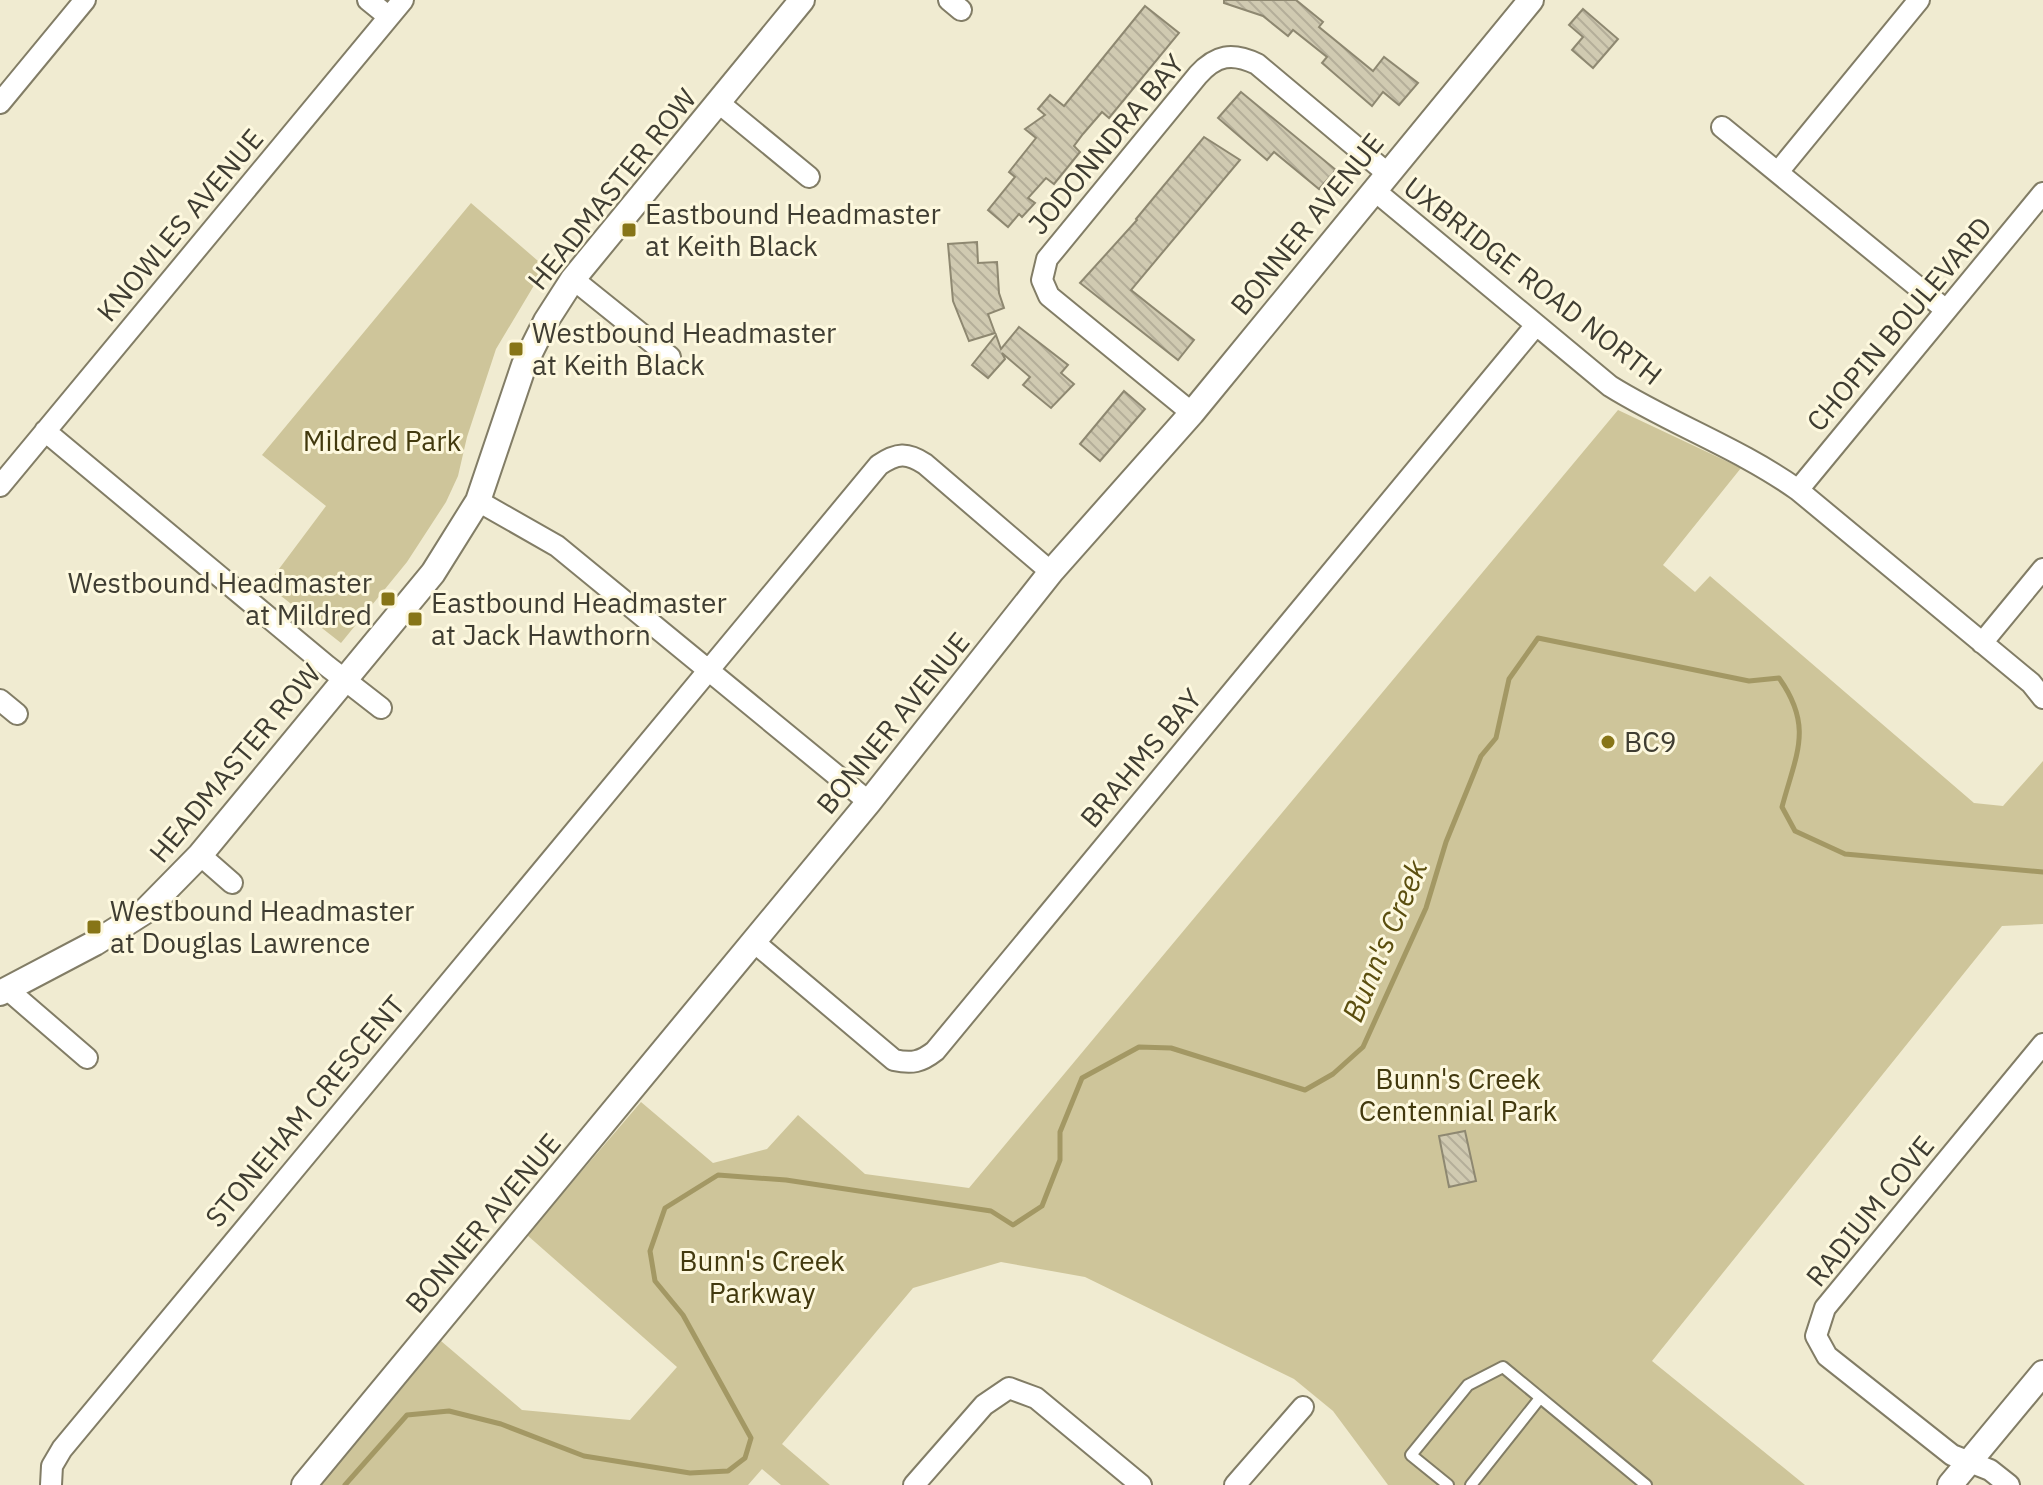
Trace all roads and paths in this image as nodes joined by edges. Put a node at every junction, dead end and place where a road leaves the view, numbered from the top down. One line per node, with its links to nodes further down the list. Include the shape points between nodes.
1 (85, 0): 8 (street)
2 (368, 0): 7 (street)
3 (403, 0): 7 (street, KNOWLES AVENUE)
4 (802, 0): 9 (street, HEADMASTER ROW)
5 (1531, 0): 13 (street, BONNER AVENUE)
6 (1919, 0): 11 (street)
7 (389, 17): 20 (street, KNOWLES AVENUE)
8 (0, 103)
9 (719, 103): 12 (street); 15 (street, HEADMASTER ROW)
10 (1722, 127): 11 (street)
11 (1778, 172): 16 (street)
12 (809, 177)
13 (1380, 182): 17 (street, UXBRIDGE ROAD NORTH); 19 (street, BONNER AVENUE); 19 (street, JODONNDRA BAY, via 1257,64 1225,55 1209,62 1047,259 1042,280 1049,296)
14 (2043, 193): 16 (street, CHOPIN BOULEVARD)
15 (573, 279): 18 (street); 23 (street, HEADMASTER ROW, via 524,365)
16 (1946, 310): 22 (street, CHOPIN BOULEVARD)
17 (1536, 325): 22 (street, UXBRIDGE ROAD NORTH, via 1610,386 1766,467); 36 (street, BRAHMS BAY, via 935,1051 911,1063 894,1060)
18 (670, 357)
19 (1192, 413): 25 (street, BONNER AVENUE)
20 (45, 431): 21 (street, KNOWLES AVENUE); 28 (street)
21 (0, 486)
22 (1798, 490): 26 (street, UXBRIDGE ROAD NORTH)
23 (478, 501): 27 (street, via 557,546); 28 (street, HEADMASTER ROW, via 433,573)
24 (2043, 569): 26 (street)
25 (1051, 572): 27 (street, STONEHAM CRESCENT, via 925,464 910,454 893,455 879,465); 33 (street, BONNER AVENUE)
26 (1982, 643): 29 (street, UXBRIDGE ROAD NORTH)
27 (708, 668): 33 (street); 44 (street, STONEHAM CRESCENT, via 62,1449 52,1466)
28 (345, 680): 31 (street); 34 (street, HEADMASTER ROW)
29 (2043, 698)
30 (0, 700): 32 (street)
31 (381, 708)
32 (17, 714)
33 (869, 802): 36 (street, BONNER AVENUE)
34 (200, 855): 35 (street); 37 (street, HEADMASTER ROW, via 144,912)
35 (232, 883)
36 (754, 942): 45 (street, BONNER AVENUE)
37 (4, 991): 39 (street)
38 (2043, 1044): 43 (street, RADIUM COVE, via 1825,1308 1816,1336 1827,1356 1949,1453)
39 (87, 1058)
40 (2043, 1373): 43 (street)
41 (1540, 1398): 49 (lane, via 1503,1367 1468,1385 1411,1455); 50 (lane); 51 (lane)
42 (1303, 1407): 48 (street)
43 (1969, 1462): 52 (street); 53 (street, RADIUM COVE)
44 (51, 1485)
45 (304, 1485)
46 (914, 1485): 47 (street, via 984,1405 1009,1388 1036,1398)
47 (1141, 1485)
48 (1235, 1485)
49 (1448, 1485)
50 (1471, 1485)
51 (1646, 1485)
52 (1950, 1485)
53 (2009, 1485)

